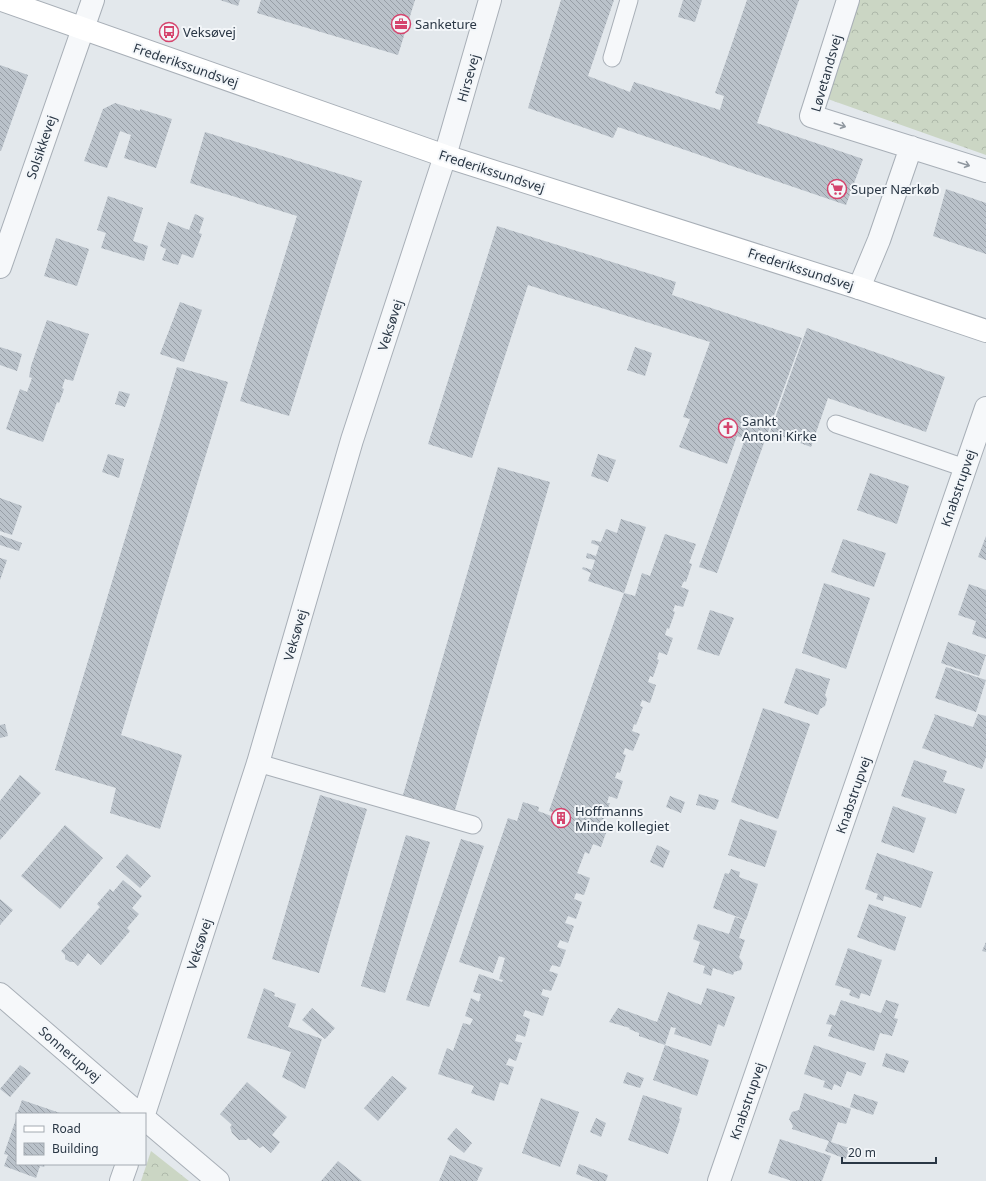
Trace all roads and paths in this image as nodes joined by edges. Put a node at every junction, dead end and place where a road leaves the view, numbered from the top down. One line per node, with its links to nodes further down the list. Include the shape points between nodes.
1 (2, 0): 6 (main road, Frederikssundsvej)
2 (93, 0): 6 (street, Solsikkevej)
3 (490, 0): 9 (street, Hirsevej)
4 (629, 0): 7 (lane)
5 (848, 0): 8 (street, Løvetandsvej, one-way to 8, via 811,116)
6 (84, 28): 9 (main road, Frederikssundsvej); 11 (street, Solsikkevej)
7 (612, 58)
8 (911, 147): 10 (street, Løvetandsvej, one-way to 10); 12 (street, via 879,240)
9 (445, 156): 12 (main road, Frederikssundsvej); 17 (street, Veksøvej, via 352,440)
10 (986, 171)
11 (0, 267)
12 (859, 288): 13 (main road, Frederikssundsvej)
13 (986, 331)
14 (986, 408): 16 (street, Knabstrupvej)
15 (836, 424): 16 (lane)
16 (965, 468): 26 (street, Knabstrupvej)
17 (258, 763): 18 (lane); 21 (street, Veksøvej)
18 (473, 825)
19 (0, 994): 20 (street, Sonnerupvej)
20 (138, 1113)
21 (144, 1113)
22 (146, 1120): 25 (street)
23 (127, 1165): 24 (street)
24 (121, 1181)
25 (218, 1181)
26 (720, 1181)

